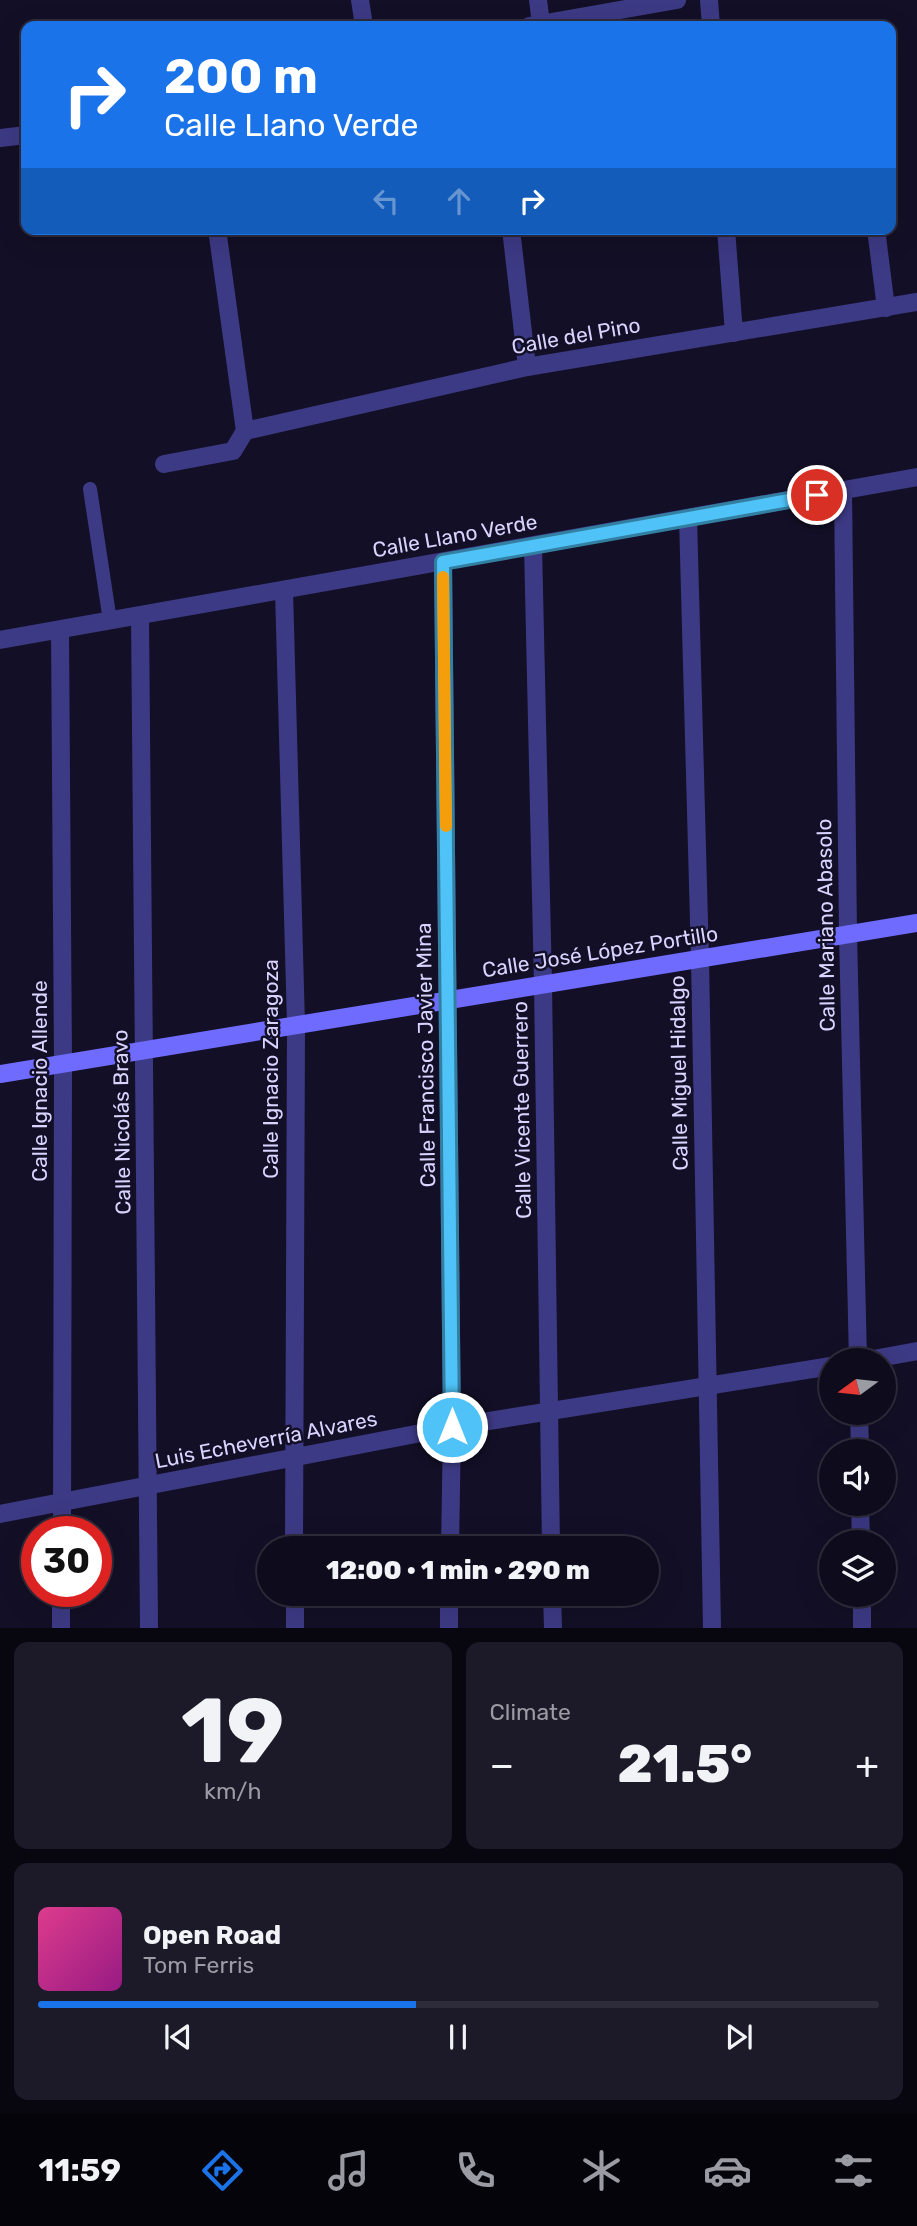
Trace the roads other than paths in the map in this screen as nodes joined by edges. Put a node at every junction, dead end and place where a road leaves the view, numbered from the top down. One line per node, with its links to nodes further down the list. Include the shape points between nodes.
1 (360, 0): 5 (street)
2 (538, 0): 6 (street)
3 (677, 0): 7 (street)
4 (709, 0): 8 (street)
5 (363, 21)
6 (535, 21)
7 (558, 21)
8 (711, 21)
9 (21, 136): 10 (street)
10 (0, 138)
11 (218, 235): 19 (street)
12 (512, 235): 18 (street)
13 (726, 235): 17 (street)
14 (877, 235): 16 (street)
15 (917, 302): 16 (street, Calle del Pino)
16 (886, 308): 17 (street, Calle del Pino)
17 (734, 333): 18 (street, Calle del Pino)
18 (527, 367): 19 (street, Calle del Pino)
19 (245, 431): 20 (street, via 233,451)
20 (164, 464)
21 (917, 477): 23 (street, Calle Llano Verde)
22 (90, 489): 29 (lane)
23 (843, 490): 24 (street, Calle Llano Verde); 33 (street, Calle Mariano Abasolo)
24 (688, 518): 25 (street, Calle Llano Verde); 34 (street, Calle Miguel Hidalgo)
25 (533, 545): 26 (street, Calle Llano Verde); 35 (street, Calle Vicente Guerrero)
26 (443, 562): 27 (street, Calle Llano Verde); 36 (street, Calle Francisco Javier Mina)
27 (284, 590): 28 (street, Calle Llano Verde); 37 (street, Calle Ignacio Zaragoza)
28 (140, 616): 29 (street, Calle Llano Verde); 38 (street, Calle Nicolás Bravo)
29 (110, 621): 30 (street, Calle Llano Verde)
30 (60, 630): 31 (street, Calle Llano Verde); 39 (street, Calle Ignacio Allende)
31 (0, 640)
32 (917, 923): 33 (main road, Calle José López Portillo)
33 (848, 934): 34 (main road, Calle José López Portillo); 41 (street, Calle Mariano Abasolo)
34 (700, 958): 35 (main road, Calle José López Portillo); 45 (street, Calle Miguel Hidalgo)
35 (543, 984): 36 (main road, Calle José López Portillo); 46 (street, Calle Vicente Guerrero)
36 (448, 1000): 37 (main road, Calle José López Portillo); 47 (street, Calle Francisco Javier Mina)
37 (296, 1025): 38 (main road, Calle José López Portillo); 48 (street, Calle Ignacio Zaragoza)
38 (144, 1050): 39 (main road, Calle José López Portillo); 49 (street, Calle Nicolás Bravo)
39 (63, 1063): 40 (main road, Calle José López Portillo); 50 (street, Calle Ignacio Allende)
40 (0, 1074)
41 (858, 1348)
42 (917, 1351): 43 (street)
43 (896, 1355)
44 (819, 1368): 45 (street, Luis Echeverría Alvares)
45 (706, 1384): 46 (street, Luis Echeverría Alvares); 66 (street, Calle Miguel Hidalgo)
46 (549, 1413): 47 (street, Luis Echeverría Alvares); 55 (street, Calle Vicente Guerrero)
47 (452, 1427): 48 (street, Luis Echeverría Alvares); 54 (street, Calle Francisco Javier Mina)
48 (293, 1458): 49 (street, Luis Echeverría Alvares); 53 (street, Calle Ignacio Zaragoza)
49 (149, 1486): 50 (street, Luis Echeverría Alvares); 62 (street, Calle Nicolás Bravo)
50 (62, 1502): 51 (street, Luis Echeverría Alvares); 52 (street, Calle Ignacio Allende)
51 (0, 1514)
52 (62, 1516)
53 (294, 1536)
54 (450, 1536)
55 (551, 1536)
56 (295, 1606): 63 (street)
57 (450, 1606): 64 (street)
58 (552, 1606): 65 (street)
59 (61, 1607): 61 (street)
60 (862, 1607): 67 (street)
61 (61, 1628)
62 (149, 1628)
63 (295, 1628)
64 (449, 1628)
65 (552, 1628)
66 (712, 1628)
67 (862, 1628)

